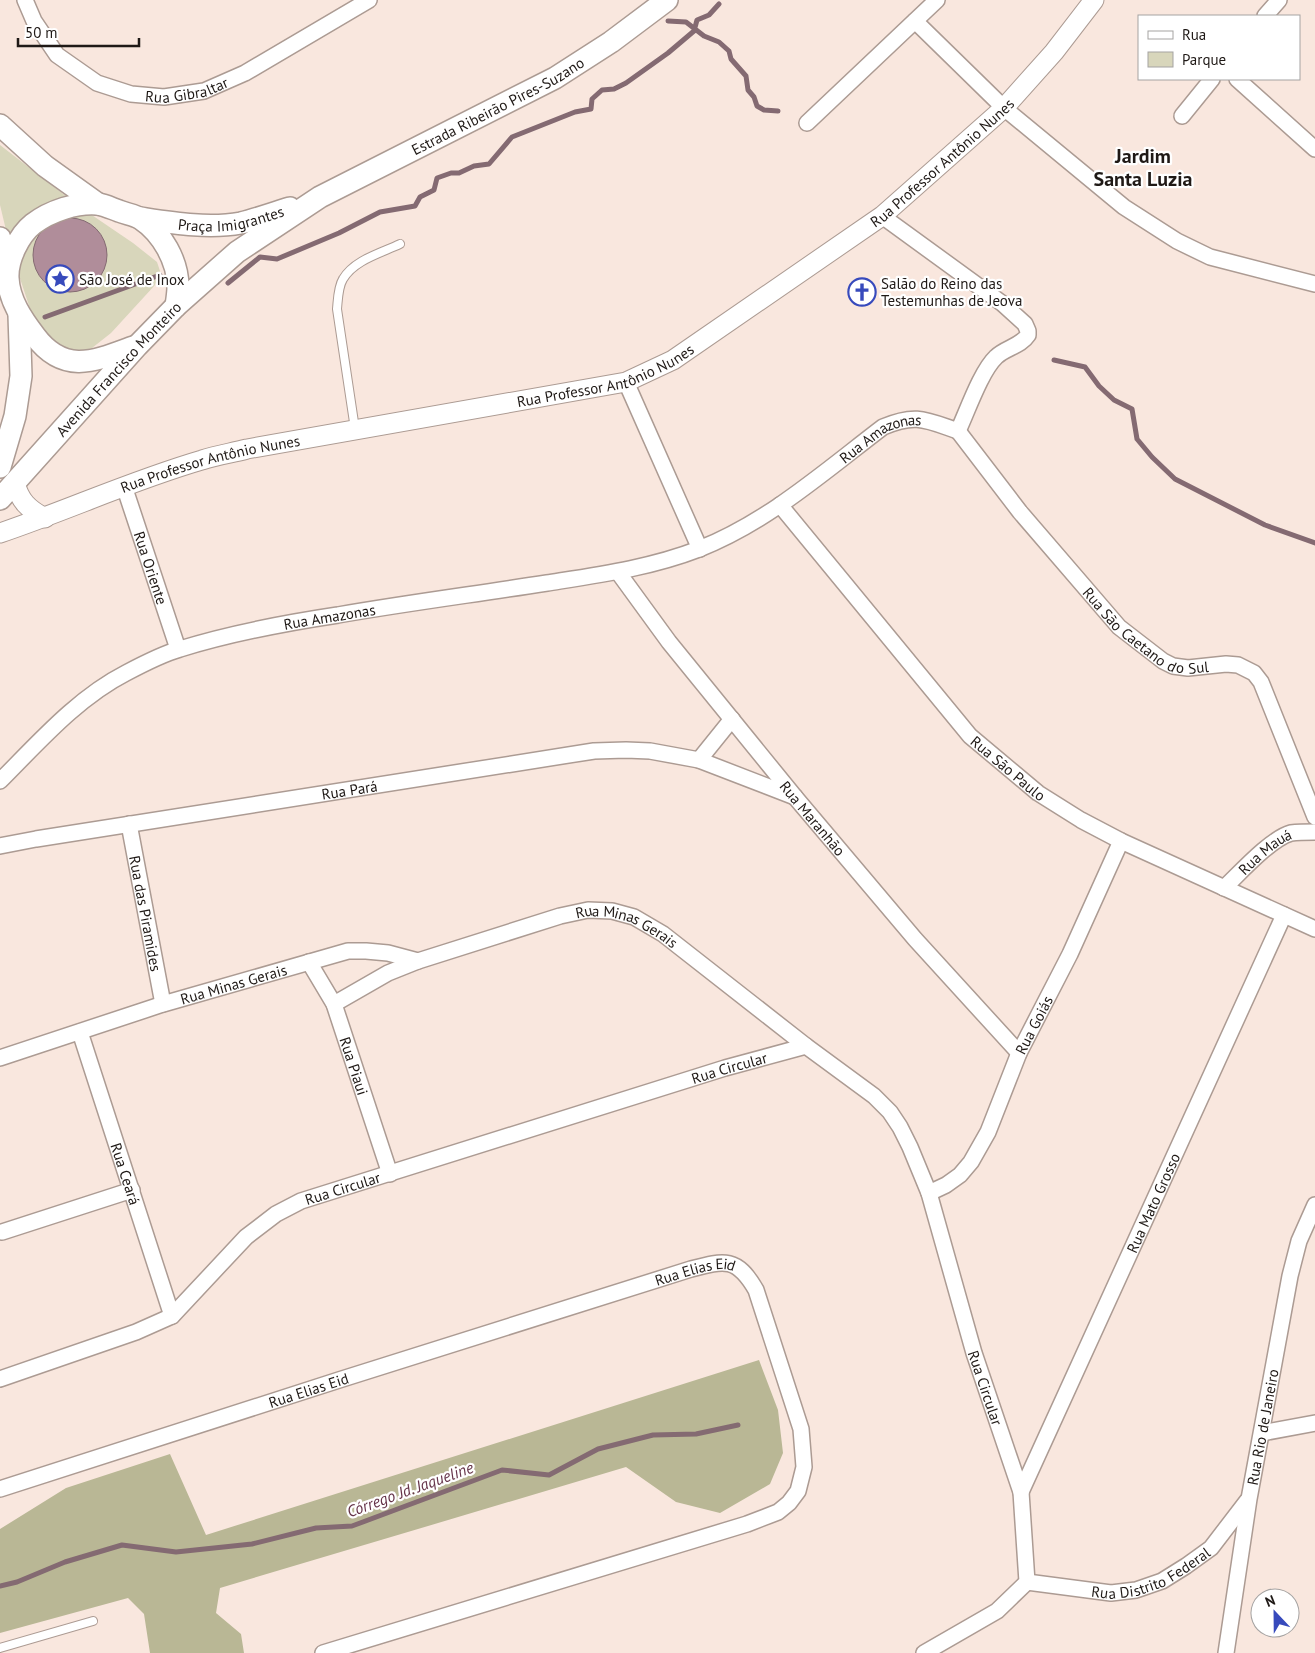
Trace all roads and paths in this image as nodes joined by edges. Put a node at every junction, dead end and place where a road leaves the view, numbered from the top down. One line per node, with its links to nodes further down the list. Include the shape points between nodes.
1 (25, 0): 2 (street, Rua Gibraltar, via 34,21 57,55 97,83 130,94 164,97 204,92 245,73)
2 (369, 0)
3 (667, 0): 16 (main road, Estrada Ribeirão Pires-Suzano, via 555,78)
4 (937, 0): 8 (street)
5 (1094, 0): 11 (street, Rua Professor Antônio Nunes, via 1054,52)
6 (1279, 0): 7 (street)
7 (1266, 15)
8 (915, 21): 11 (street); 13 (street)
9 (1211, 80): 12 (street)
10 (1238, 80): 15 (street)
11 (1004, 108): 18 (street, Rua Professor Antônio Nunes); 23 (street, via 1124,207 1177,242 1210,256)
12 (1182, 116)
13 (807, 123)
14 (0, 124): 17 (main road, via 45,166)
15 (1315, 149)
16 (320, 197): 19 (main road, Praça Imigrantes, via 240,223 214,225); 24 (main road, Avenida Francisco Monteiro, via 237,252)
17 (98, 204): 19 (main road); 22 (main road, via 71,206 33,224 22,236 10,259)
18 (882, 216): 27 (street, Rua Professor Antônio Nunes, via 673,360); 29 (street, via 1003,304 1025,324 1028,331 1024,340 1005,350 991,363)
19 (140, 218): 24 (main road, via 168,249 178,286)
20 (0, 238): 22 (main road)
21 (400, 244): 28 (lane, via 357,263 344,278 338,294 337,309)
22 (8, 278): 25 (main road)
23 (1315, 284)
24 (176, 306): 26 (main road, Avenida Francisco Monteiro)
25 (19, 315): 26 (main road, via 50,352 78,363 99,360); 30 (main road, via 21,376 15,416)
26 (137, 346): 31 (main road, Avenida Francisco Monteiro)
27 (626, 382): 28 (street, Rua Professor Antônio Nunes); 37 (street)
28 (355, 431): 32 (street, Rua Professor Antônio Nunes, via 247,449)
29 (958, 431): 34 (street, Rua Amazonas, via 917,418 896,421 883,427); 44 (street, Rua São Caetano do Sul, via 1020,512 1119,627 1173,666 1232,665 1254,673 1261,682)
30 (0, 467)
31 (15, 483): 33 (main road, Avenida Francisco Monteiro); 35 (street, via 25,505)
32 (124, 486): 35 (street, Rua Professor Antônio Nunes); 39 (street, Rua Oriente)
33 (0, 499)
34 (780, 505): 37 (street, Rua Amazonas); 47 (street, Rua São Paulo, via 970,736 1038,794)
35 (44, 518): 36 (street, Rua Professor Antônio Nunes)
36 (0, 533)
37 (700, 549): 38 (street, Rua Amazonas)
38 (618, 572): 39 (street, Rua Amazonas, via 281,624); 40 (street, Rua Maranhão, via 669,642)
39 (178, 649): 42 (street, Rua Amazonas, via 124,674 89,697)
40 (732, 719): 41 (street); 43 (street, Rua Maranhão)
41 (699, 760): 43 (street, Rua Pará); 45 (street, Rua Pará, via 650,752 594,751)
42 (0, 781)
43 (795, 797): 58 (street, Rua Maranhão, via 915,939)
44 (1315, 817)
45 (129, 824): 48 (street, Rua Pará); 54 (street, Rua das Piramides)
46 (1315, 832): 49 (street, Rua Mauá, via 1282,837)
47 (1121, 841): 49 (street, Rua São Paulo); 58 (street, Rua Goiás, via 1070,954)
48 (0, 846)
49 (1224, 888): 50 (street, Rua São Paulo)
50 (1284, 915): 51 (street, Rua São Paulo); 70 (street, Rua Mato Grosso)
51 (1315, 929)
52 (418, 960): 53 (street, Rua Minas Gerais, via 388,953 348,951); 55 (street, Rua Minas Gerais); 57 (street, Rua Minas Gerais, via 560,916 588,910 612,911 634,917 663,934)
53 (309, 962): 54 (street, Rua Minas Gerais); 55 (street, Rua Piaui)
54 (163, 1004): 56 (street, Rua Minas Gerais)
55 (334, 1004): 60 (street, Rua Piaui)
56 (80, 1032): 59 (street, Rua Minas Gerais); 61 (street, Rua Ceará)
57 (806, 1046): 60 (street, Rua Circular, via 725,1068); 62 (street, Rua Circular, via 874,1096 890,1112 910,1147)
58 (1019, 1053): 62 (street, Rua Goiás, via 988,1132 971,1162 960,1175)
59 (0, 1058)
60 (390, 1174): 65 (street, Rua Circular, via 301,1201 276,1214 246,1238)
61 (132, 1190): 64 (street); 65 (street, Rua Ceará)
62 (929, 1193): 70 (street, Rua Circular, via 974,1352)
63 (1315, 1205): 68 (street, Rua Rio de Janeiro, via 1299,1241 1290,1276)
64 (2, 1232)
65 (172, 1316): 66 (street, Rua Circular, via 136,1332)
66 (0, 1379)
67 (1315, 1423): 68 (street)
68 (1262, 1433): 71 (street, Rua Rio de Janeiro)
69 (0, 1489): 75 (street, Rua Elias Eid, via 691,1269 726,1263 737,1266 748,1275 756,1290 801,1428 804,1467 798,1491 789,1503 778,1512 747,1524)
70 (1021, 1492): 72 (street, Rua Circular)
71 (1249, 1499): 72 (street, Rua Distrito Federal, via 1211,1548 1162,1581 1136,1590 1111,1593); 77 (street, Rua Rio de Janeiro)
72 (1027, 1582): 76 (street, via 997,1611)
73 (93, 1621): 74 (lane)
74 (0, 1648)
75 (323, 1653)
76 (924, 1653)
77 (1226, 1653)

